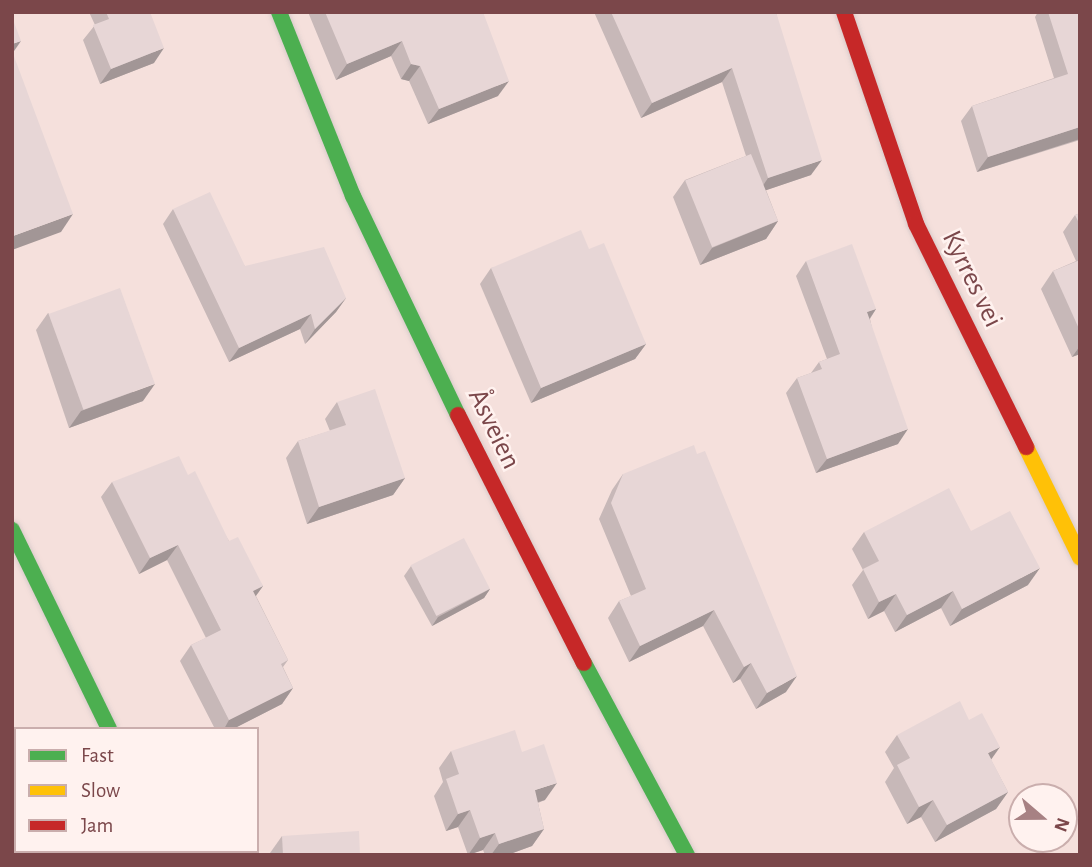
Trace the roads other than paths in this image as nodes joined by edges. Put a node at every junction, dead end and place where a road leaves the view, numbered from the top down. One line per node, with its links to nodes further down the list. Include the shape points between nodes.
1 (279, 12): 6 (street, Åsveien, via 353,196 508,520)
2 (844, 12): 4 (street, Kyrres vei, via 916,225)
3 (12, 530): 5 (street)
4 (1080, 557)
5 (108, 727)
6 (687, 855)

